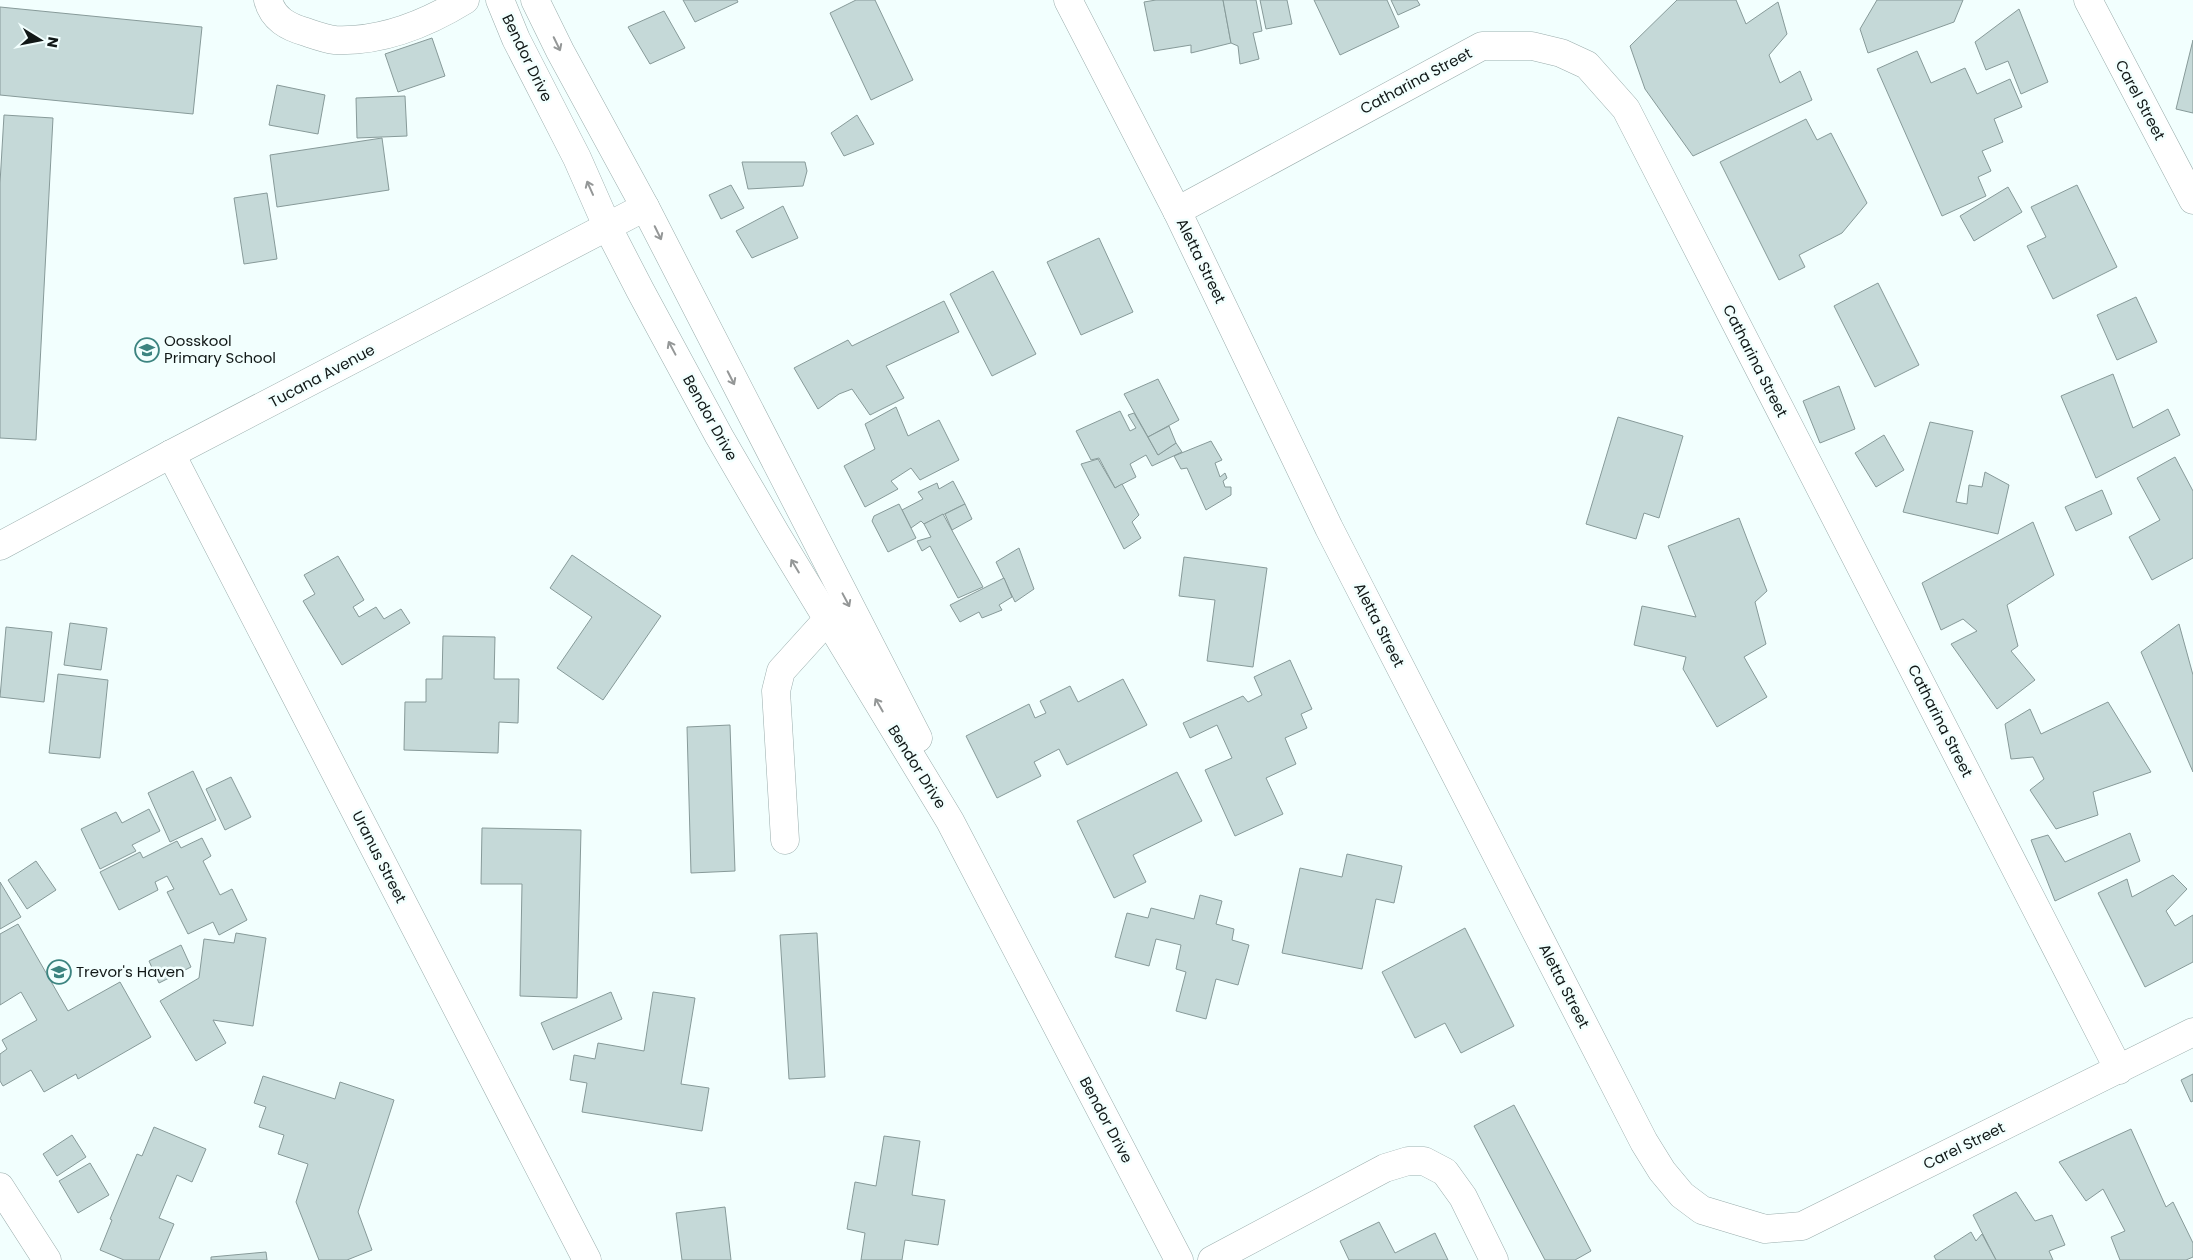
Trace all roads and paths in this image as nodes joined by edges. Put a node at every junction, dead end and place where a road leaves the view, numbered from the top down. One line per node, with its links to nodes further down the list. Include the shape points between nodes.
1 (268, 0): 2 (street, via 271,12 292,28 333,40 369,40 426,22)
2 (464, 0)
3 (500, 0): 10 (street, Bendor Drive, one-way to 3, via 577,158 516,40)
4 (535, 0): 8 (street, Bendor Drive, one-way to 8)
5 (1068, 0): 9 (street, Aletta Street)
6 (2088, 0): 7 (street, Carel Street)
7 (2193, 200)
8 (645, 207): 10 (street, Tucana Avenue); 14 (street, Bendor Drive, one-way to 14, via 908,718 935,773)
9 (1177, 211): 17 (street, Catharina Street, via 1482,46 1532,46 1588,65 1626,109); 19 (street, Aletta Street, via 1329,528 1644,1142 1682,1195 1702,1210)
10 (607, 226): 11 (street, Tucana Avenue); 13 (street, Bendor Drive, one-way to 10, via 719,436)
11 (171, 454): 12 (street, Tucana Avenue); 22 (street, Uranus Street)
12 (0, 546)
13 (828, 619): 14 (street, Bendor Drive, one-way to 13); 15 (street, via 781,671 776,691)
14 (950, 821): 20 (street, Bendor Drive)
15 (785, 840)
16 (2193, 1032): 17 (street, Carel Street)
17 (2119, 1070): 19 (street, Carel Street, via 1802,1226 1765,1229)
18 (0, 1187): 21 (street)
19 (1728, 1219)
20 (1170, 1257)
21 (47, 1260)
22 (587, 1260)
23 (1212, 1260): 24 (street, via 1385,1168 1408,1161 1424,1162 1445,1172 1463,1197)
24 (1494, 1260)

